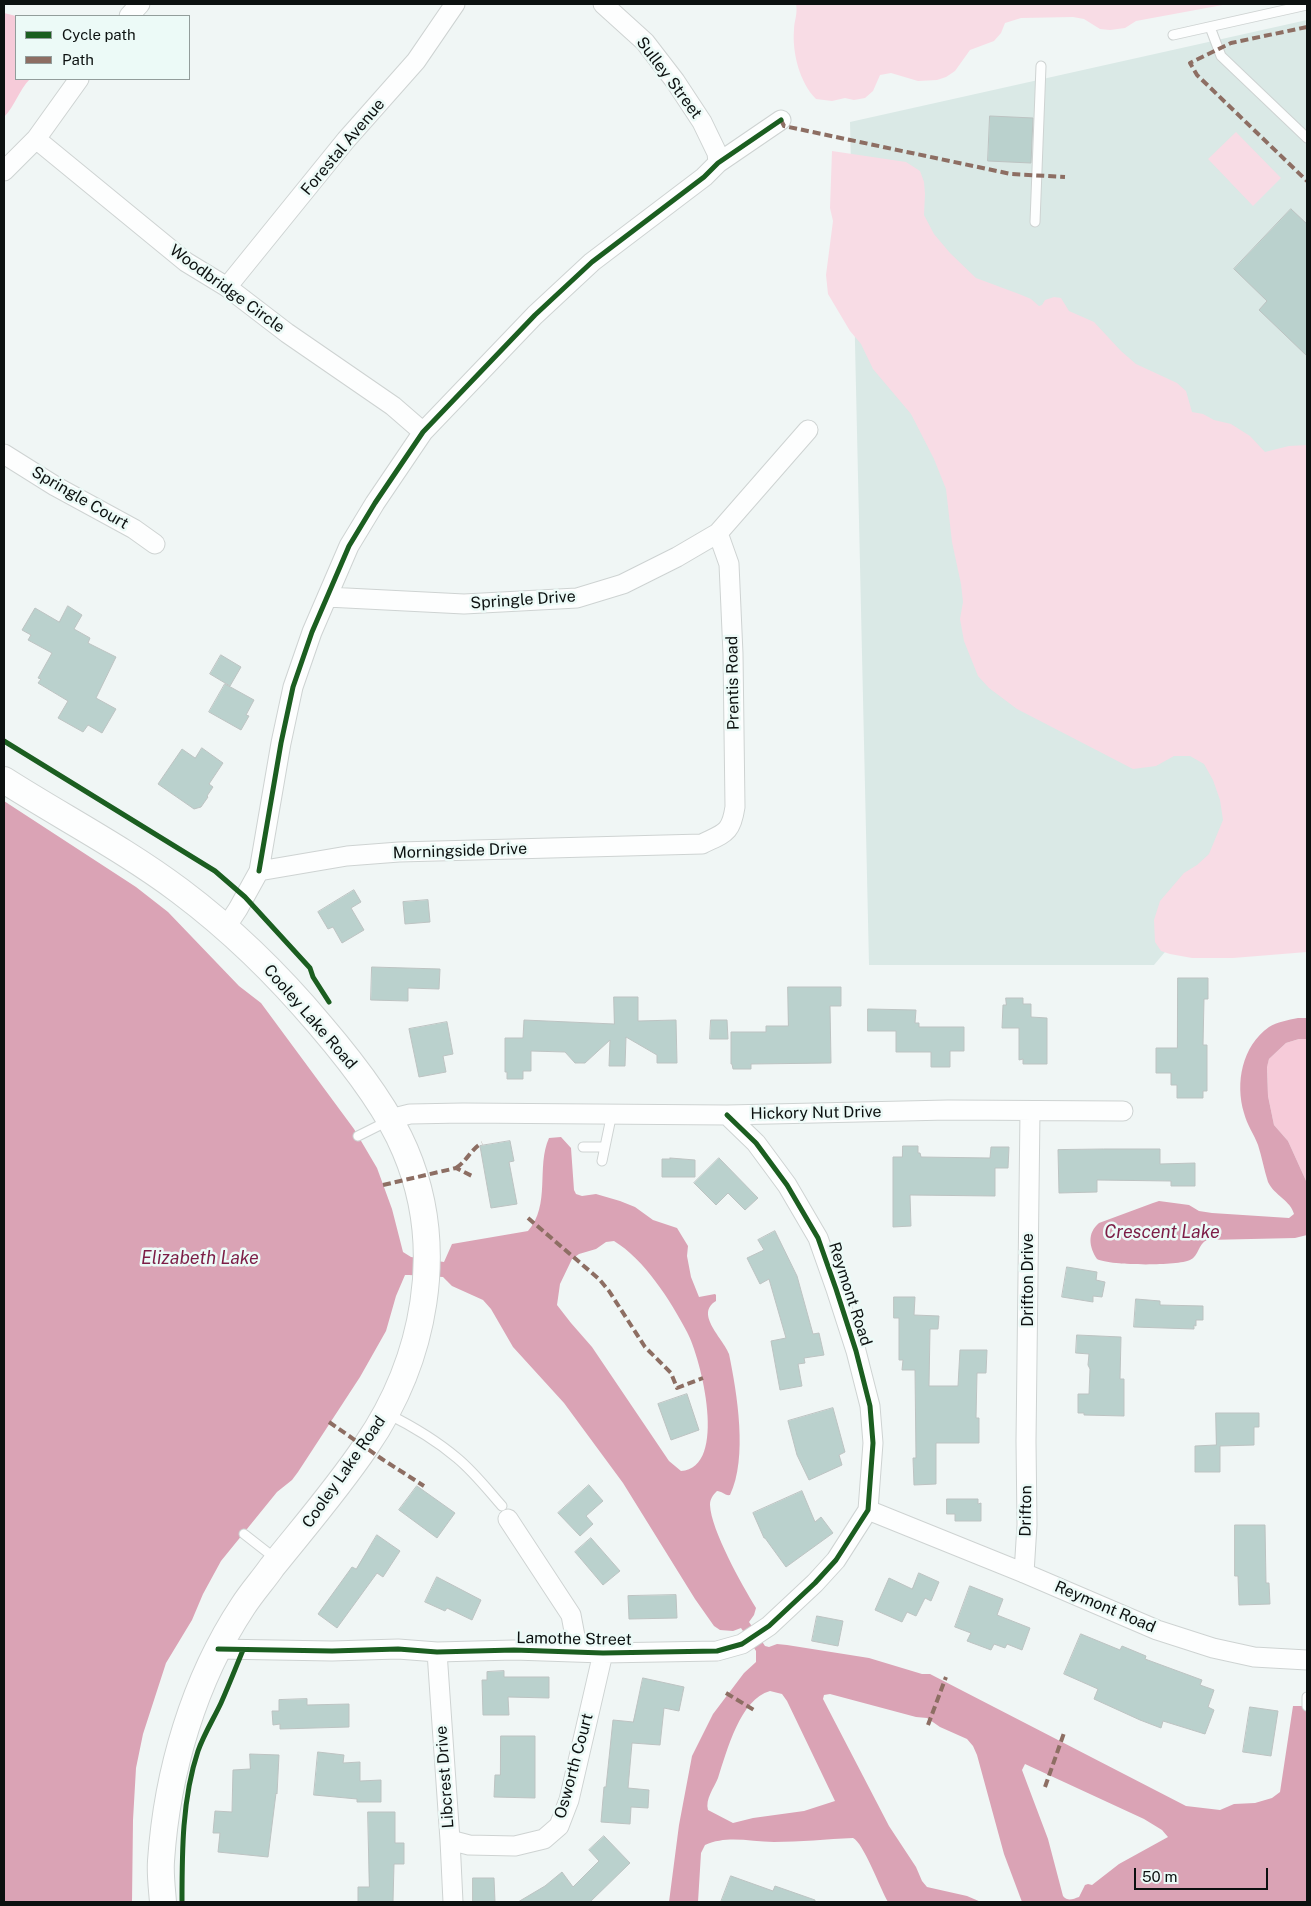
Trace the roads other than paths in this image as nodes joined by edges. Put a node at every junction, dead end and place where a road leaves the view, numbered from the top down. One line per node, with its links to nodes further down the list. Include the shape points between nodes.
1 (140, 4): 5 (street)
2 (454, 4): 16 (street, Forestal Avenue, via 416,61 346,140)
3 (603, 4): 13 (street, Sulley Street, via 645,42 675,81 702,122 717,153)
4 (1307, 5): 6 (lane)
5 (130, 15)
6 (1210, 27): 7 (lane); 11 (lane, via 1221,56)
7 (1173, 35)
8 (1041, 66): 15 (lane)
9 (78, 80): 12 (street)
10 (781, 120): 13 (street)
11 (1307, 138)
12 (36, 139): 14 (street); 16 (street, Woodbridge Circle, via 186,262)
13 (718, 163): 18 (street, via 584,269 535,315)
14 (4, 171)
15 (1035, 222)
16 (227, 287): 18 (street, Woodbridge Circle, via 287,333 394,406)
17 (808, 430): 20 (street, Springle Drive)
18 (424, 432): 22 (street, via 349,546)
19 (4, 454): 21 (street, Springle Court)
20 (718, 533): 22 (street, Springle Drive, via 623,584 577,598 464,604); 24 (street, Prentis Road, via 729,564 733,654 735,807 733,823)
21 (155, 544)
22 (327, 597): 25 (street, via 293,688)
23 (4, 780): 26 (main road, Cooley Lake Road, via 100,837 177,888)
24 (724, 832): 25 (street, Morningside Drive, via 702,844 399,852 347,856)
25 (259, 872): 26 (street)
26 (226, 926): 31 (main road, Cooley Lake Road, via 303,1004 345,1054)
27 (1030, 1111): 28 (street, Hickory Nut Drive); 30 (street, Hickory Nut Drive); 37 (street, Drifton Drive)
28 (1122, 1111)
29 (612, 1113): 30 (street, Hickory Nut Drive); 31 (street, Hickory Nut Drive, via 410,1114); 34 (lane)
30 (727, 1114): 38 (street, Reymont Road, via 756,1143 787,1185 818,1238 856,1351 870,1406 874,1443)
31 (390, 1119): 32 (lane); 36 (main road, Cooley Lake Road, via 416,1178 425,1214 428,1250 427,1283 419,1331)
32 (358, 1136)
33 (583, 1147): 34 (lane)
34 (605, 1147): 35 (lane)
35 (602, 1161)
36 (386, 1413): 39 (lane, via 456,1457 471,1470); 41 (main road, Cooley Lake Road, via 331,1495)
37 (1026, 1449): 42 (street, Drifton)
38 (868, 1510): 42 (street, Reymont Road); 46 (street, Lamothe Street, via 836,1560 769,1626 742,1644 717,1651)
39 (505, 1512): 45 (street, via 572,1615)
40 (244, 1534): 41 (lane)
41 (278, 1560): 43 (main road, Cooley Lake Road, via 243,1605)
42 (1024, 1573): 47 (street, Reymont Road, via 1157,1630 1212,1648 1254,1657)
43 (218, 1649): 44 (street, Lamothe Street); 49 (main road, Cooley Lake Road, via 185,1730 168,1802 161,1863)
44 (437, 1652): 45 (street, Lamothe Street); 48 (street, Libcrest Drive)
45 (578, 1652): 46 (street, Lamothe Street)
46 (602, 1653): 48 (street, Osworth Court, via 569,1800 559,1826 544,1839 515,1846)
47 (1307, 1660)
48 (450, 1840): 50 (street, Libcrest Drive)
49 (163, 1902)
50 (453, 1902)

